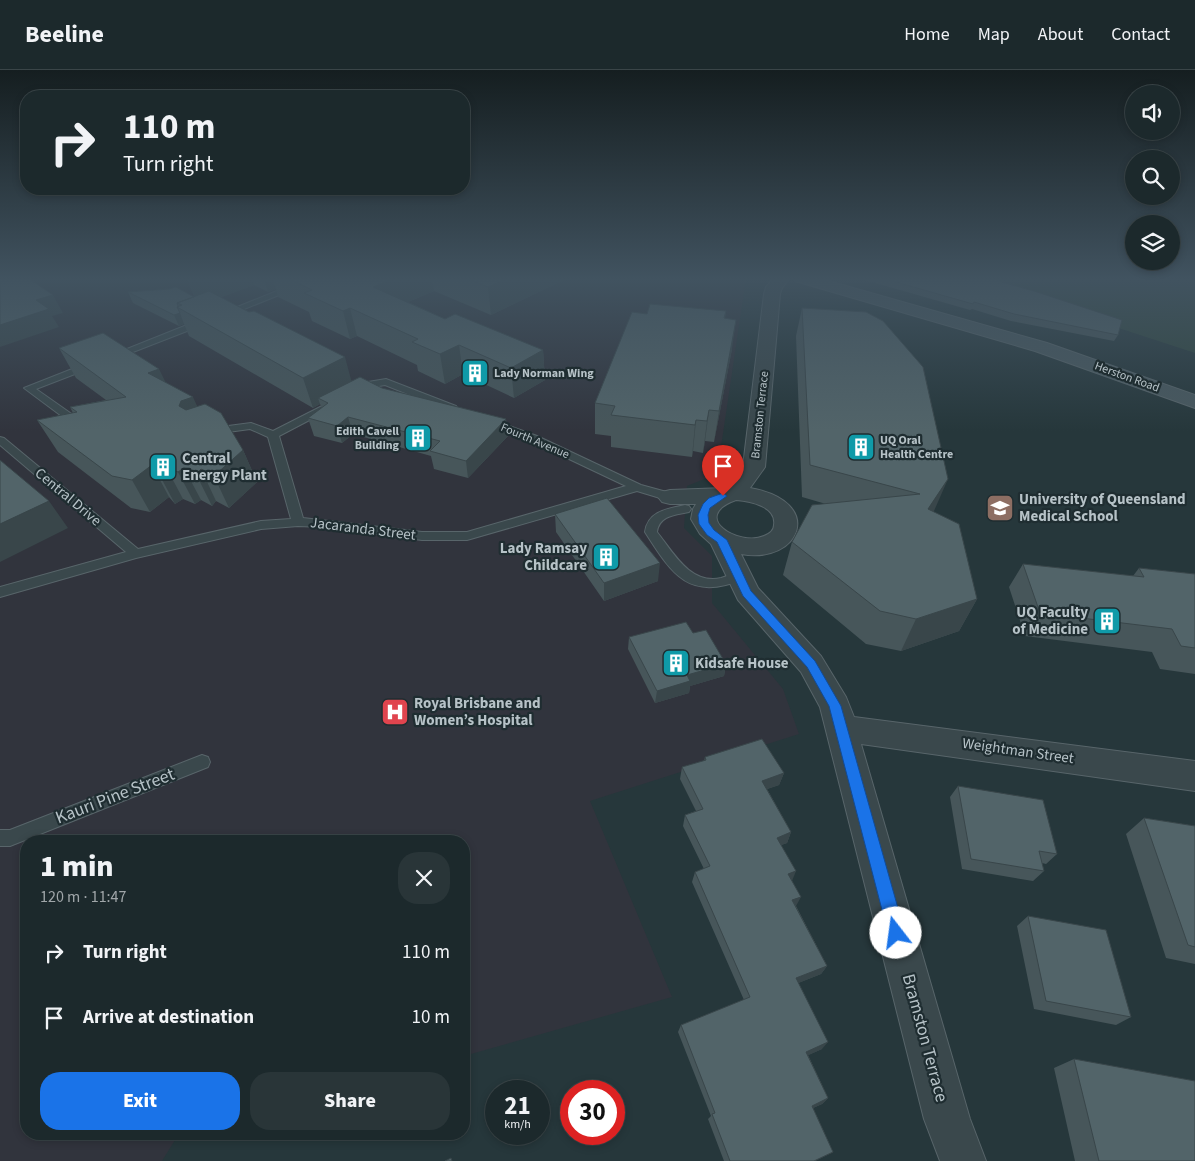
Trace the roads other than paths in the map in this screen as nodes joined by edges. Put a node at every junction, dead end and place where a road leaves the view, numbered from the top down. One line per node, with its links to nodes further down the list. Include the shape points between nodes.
1 (184, 329): 8 (lane, via 30,388)
2 (768, 329): 12 (street, Bramston Terrace)
3 (975, 329): 5 (main road, Herston Road, via 1048,350)
4 (371, 384): 6 (lane, via 386,382); 9 (lane)
5 (1195, 402)
6 (461, 411)
7 (479, 418): 13 (lane, Fourth Avenue, via 533,438)
8 (83, 428)
9 (273, 435): 10 (lane, via 251,426 217,430); 17 (lane)
10 (200, 436)
11 (0, 440): 20 (lane, Central Drive)
12 (754, 467): 14 (street, Bramston Terrace); 15 (street, Bramston Terrace)
13 (637, 487): 16 (lane, Fourth Avenue); 17 (lane, Jacaranda Street, via 467,536 422,536)
14 (728, 495): 15 (street, via 747,494); 16 (street, Fourth Avenue); 18 (street, via 706,506 703,515)
15 (771, 501): 19 (street, via 786,516 788,525 784,534)
16 (677, 503): 18 (street, Fourth Avenue); 21 (lane, via 655,518 651,532 682,574 702,584)
17 (298, 522): 20 (lane, Jacaranda Street, via 261,525)
18 (713, 532): 19 (street, via 735,545); 21 (street, Bramston Terrace)
19 (764, 546): 21 (street)
20 (136, 554): 22 (lane, Jacaranda Street)
21 (743, 584): 23 (street, Bramston Terrace, via 811,664 835,706)
22 (0, 592)
23 (841, 729): 25 (street, Weightman Street); 27 (street, Bramston Terrace, via 947,1120)
24 (202, 762): 26 (lane, Kauri Pine Street, via 10,838)
25 (1195, 776)
26 (0, 838)
27 (963, 1161)

